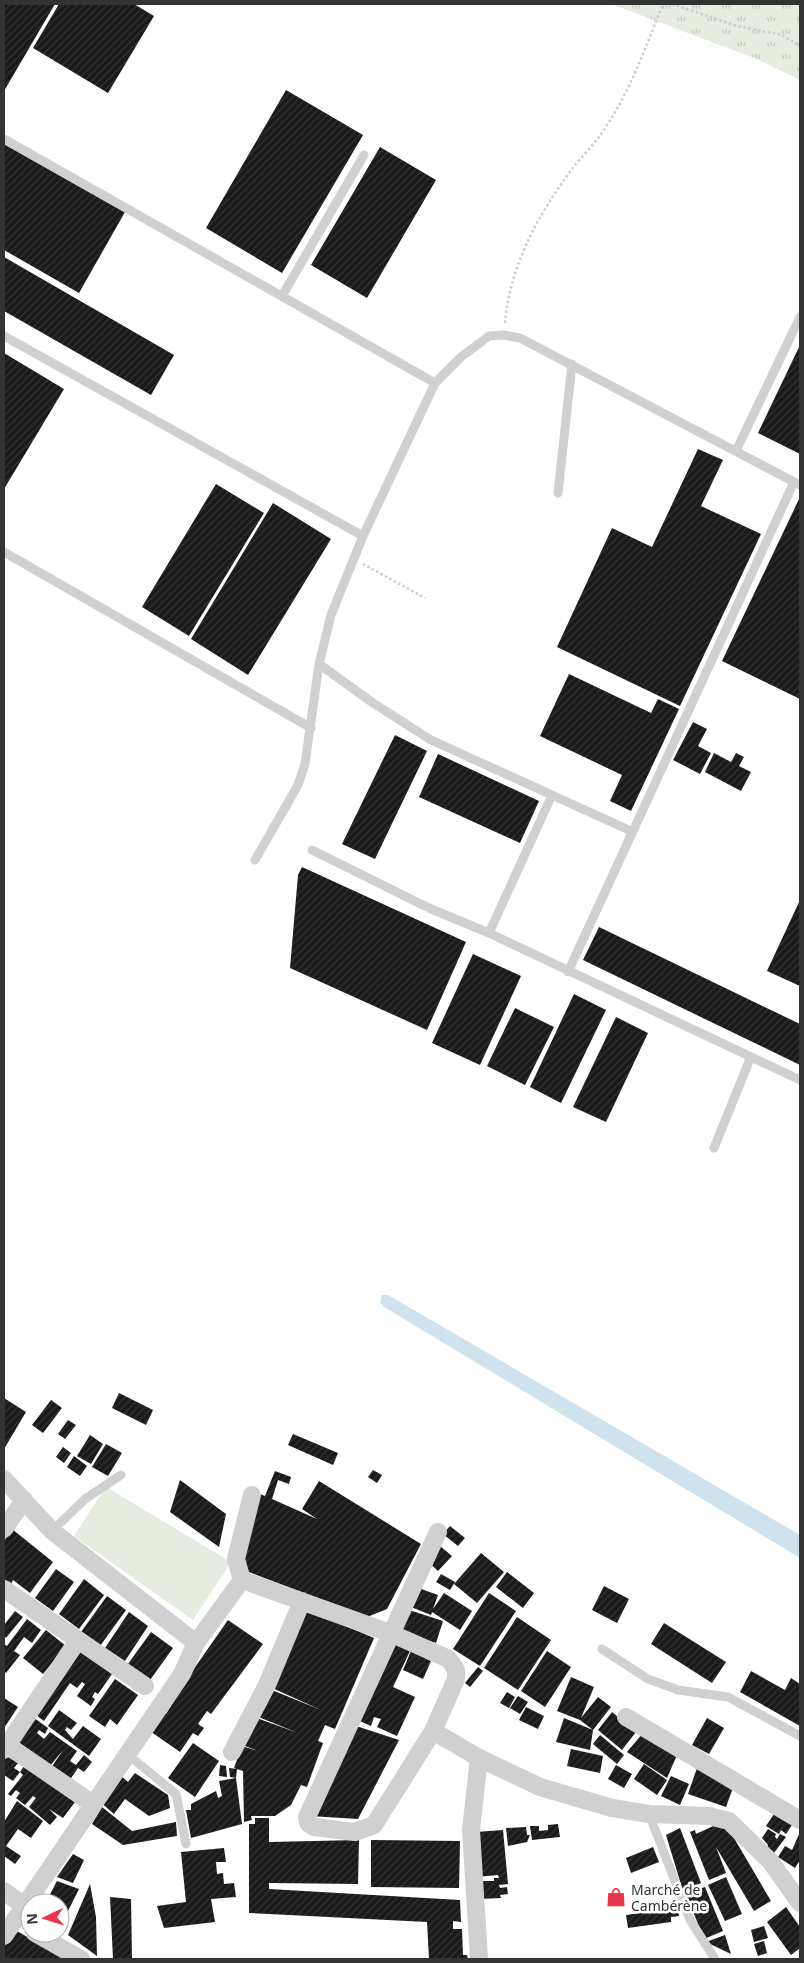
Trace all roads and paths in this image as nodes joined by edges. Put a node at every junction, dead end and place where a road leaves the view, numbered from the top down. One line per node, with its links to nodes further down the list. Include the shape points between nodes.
1 (663, 4): 8 (path, via 637,69 602,133 550,201 520,255 507,298)
2 (672, 4): 3 (path, via 737,26 782,35)
3 (800, 46)
4 (4, 139): 6 (lane)
5 (364, 156): 6 (lane)
6 (282, 296): 11 (lane)
7 (800, 317): 12 (lane)
8 (504, 335): 10 (lane, via 520,338); 11 (lane, via 489,336 461,357)
9 (4, 336): 15 (lane)
10 (572, 364): 12 (lane); 14 (lane)
11 (435, 383): 15 (lane)
12 (736, 451): 13 (lane)
13 (797, 483): 22 (lane)
14 (558, 493)
15 (363, 536): 17 (lane)
16 (4, 552): 20 (lane)
17 (353, 558): 18 (path); 19 (lane, via 331,614)
18 (425, 598)
19 (319, 664): 20 (lane); 21 (lane, via 430,740)
20 (311, 728): 24 (lane, via 298,785)
21 (552, 795): 22 (lane); 25 (lane)
22 (631, 831): 26 (lane)
23 (312, 850): 25 (lane, via 429,908)
24 (256, 860)
25 (489, 933): 26 (lane)
26 (568, 972): 27 (lane)
27 (750, 1059): 28 (lane); 29 (lane)
28 (800, 1080)
29 (714, 1148)
30 (121, 1475): 35 (lane, via 85,1499)
31 (4, 1479): 33 (street)
32 (252, 1494): 37 (street, via 236,1559)
33 (24, 1500): 34 (street); 35 (street)
34 (4, 1529)
35 (52, 1531): 42 (street)
36 (438, 1532): 40 (street)
37 (242, 1580): 39 (street); 42 (street)
38 (4, 1589): 41 (street)
39 (302, 1601): 40 (street); 49 (street, via 267,1685)
40 (390, 1634): 46 (street, via 449,1660 456,1670 456,1679); 46 (street, via 307,1817 308,1823 314,1827 355,1832 374,1825)
41 (78, 1640): 44 (street); 48 (street)
42 (196, 1643): 50 (street, via 182,1674)
43 (602, 1649): 47 (lane, via 648,1679 678,1690 728,1696)
44 (145, 1686)
45 (626, 1717): 54 (street)
46 (433, 1731): 51 (street)
47 (800, 1736)
48 (5, 1746): 52 (street)
49 (232, 1752)
50 (127, 1754): 52 (street); 55 (lane, via 176,1794)
51 (479, 1758): 53 (street, via 540,1787 612,1808); 66 (street, via 471,1830)
52 (93, 1804): 57 (street)
53 (649, 1814): 59 (street, via 709,1816 729,1821 771,1862); 67 (lane, via 690,1920)
54 (800, 1820)
55 (186, 1844)
56 (4, 1891): 58 (street)
57 (33, 1893)
58 (20, 1903)
59 (800, 1903)
60 (20, 1912): 61 (street)
61 (14, 1921): 62 (street); 63 (street)
62 (20, 1924)
63 (4, 1936)
64 (53, 1943): 65 (street)
65 (81, 1959)
66 (479, 1959)
67 (715, 1959)

